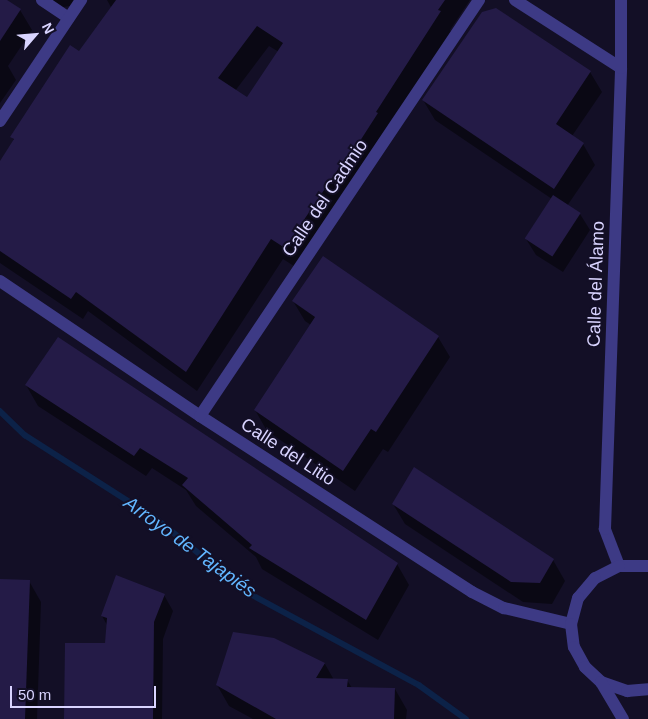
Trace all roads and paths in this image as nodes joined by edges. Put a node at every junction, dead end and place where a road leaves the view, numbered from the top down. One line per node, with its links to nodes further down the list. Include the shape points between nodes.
1 (42, 0): 6 (street)
2 (81, 0): 6 (street)
3 (479, 0): 10 (street, Calle del Cadmio)
4 (515, 0): 7 (street)
5 (622, 0): 7 (street, Calle del Álamo)
6 (69, 18): 8 (street)
7 (621, 68): 11 (street, Calle del Álamo, via 605,529)
8 (0, 121)
9 (0, 281): 10 (street, Calle del Litio)
10 (200, 416): 13 (street, Calle del Litio, via 472,592 504,608)
11 (619, 566): 12 (street); 13 (street, via 595,578 578,598)
12 (648, 566)
13 (571, 624): 14 (street, via 574,646 585,667)
14 (602, 682): 15 (street, via 627,691); 16 (street)
15 (648, 689)
16 (623, 719)

